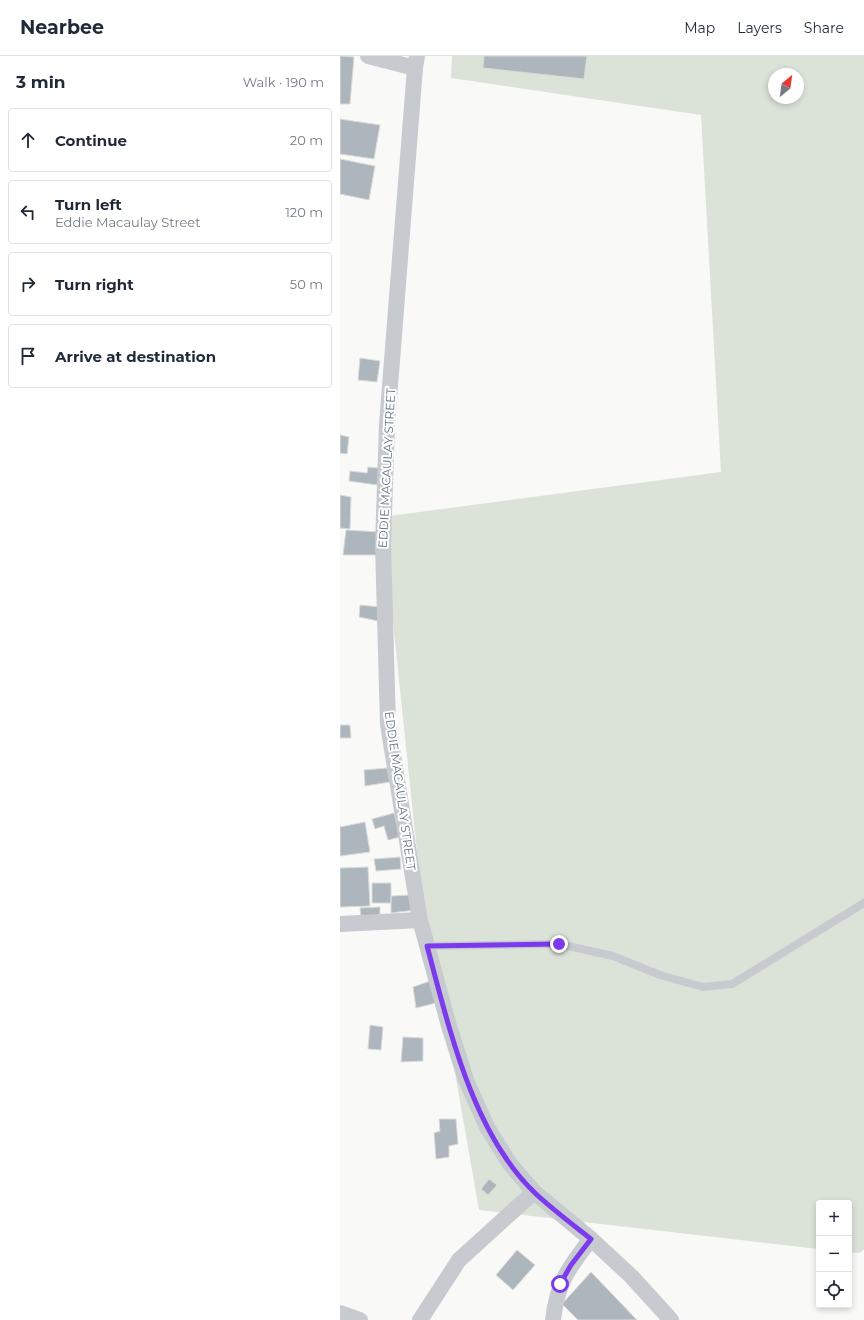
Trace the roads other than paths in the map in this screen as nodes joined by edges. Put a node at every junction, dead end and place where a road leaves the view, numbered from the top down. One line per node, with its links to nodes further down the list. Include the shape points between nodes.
1 (368, 56): 2 (street)
2 (416, 62): 4 (street, EDDIE MACAULAY STREET, via 387,424 382,545 388,725)
3 (864, 903): 6 (lane, via 732,984 710,987 660,975 613,956 559,944)
4 (420, 920): 5 (street); 6 (street, EDDIE MACAULAY STREET)
5 (340, 924)
6 (427, 946): 7 (street, EDDIE MACAULAY STREET, via 466,1080 487,1127 510,1164)
7 (534, 1192): 8 (street, EDDIE MACAULAY STREET); 11 (street, via 460,1260)
8 (591, 1239): 12 (street, via 560,1284); 13 (street, EDDIE MACAULAY STREET, via 631,1276)
9 (340, 1313): 10 (street)
10 (360, 1320)
11 (420, 1320)
12 (553, 1320)
13 (671, 1320)

